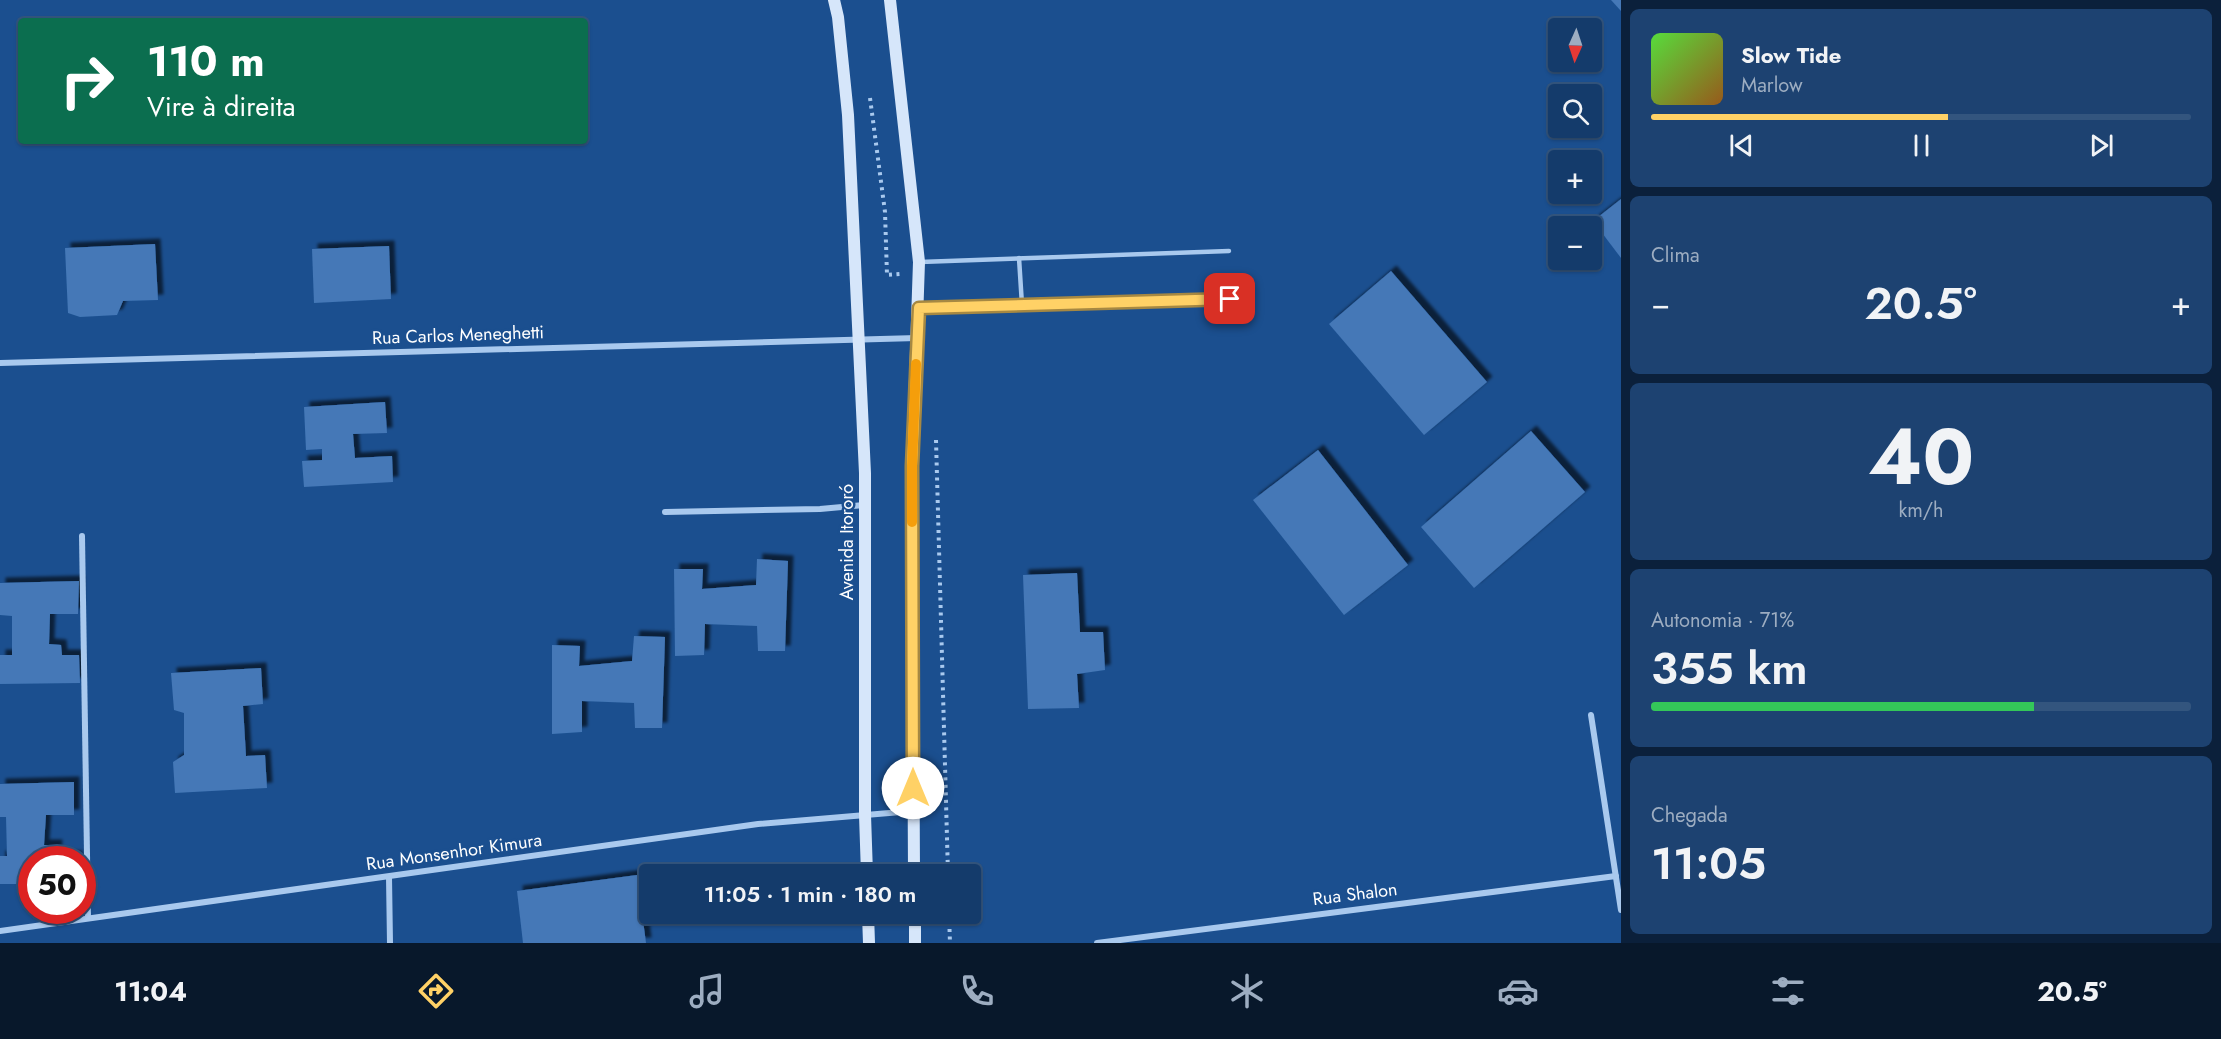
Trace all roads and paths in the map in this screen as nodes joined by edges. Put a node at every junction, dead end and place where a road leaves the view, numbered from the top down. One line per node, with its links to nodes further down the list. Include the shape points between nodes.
1 (834, 0): 9 (main road, Avenida Itororó, via 848,114)
2 (890, 0): 5 (main road)
3 (1229, 251): 4 (lane)
4 (1019, 258): 5 (lane); 7 (lane)
5 (919, 262): 8 (main road)
6 (1230, 299): 7 (lane)
7 (1022, 305): 8 (lane)
8 (919, 308): 10 (main road)
9 (860, 338): 10 (street, Rua Carlos Meneghetti); 11 (street, Rua Carlos Meneghetti); 12 (main road, Avenida Itororó)
10 (918, 338): 16 (main road, via 912,466)
11 (0, 363)
12 (864, 505): 13 (street); 17 (main road, Avenida Itororó)
13 (665, 512)
14 (82, 536): 18 (street)
15 (1591, 715): 21 (street)
16 (913, 811): 17 (street, Rua Monsenhor Kimura); 20 (main road)
17 (865, 815): 19 (main road, Avenida Itororó); 22 (street, Rua Monsenhor Kimura, via 758,824)
18 (87, 846)
19 (867, 864)
20 (914, 864)
21 (1616, 876): 23 (street); 34 (street, Rua Shalon)
22 (389, 877): 24 (street, Rua Monsenhor Kimura); 30 (street)
23 (1621, 910)
24 (96, 917)
25 (44, 924): 29 (street, Rua Monsenhor Kimura)
26 (868, 924): 31 (main road)
27 (915, 924): 32 (main road)
28 (949, 924): 33 (path)
29 (0, 930)
30 (390, 943)
31 (869, 943)
32 (915, 943)
33 (950, 943)
34 (1097, 943)

